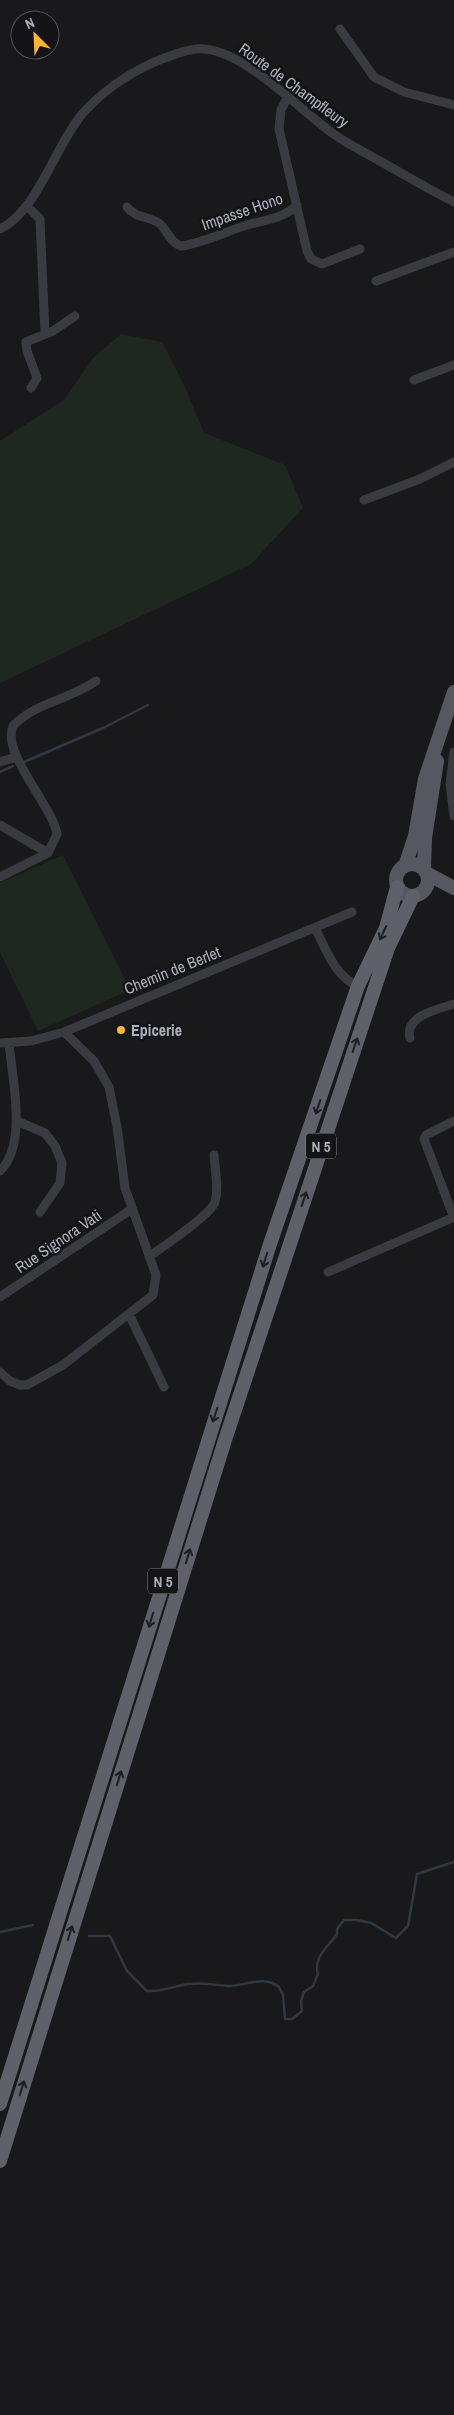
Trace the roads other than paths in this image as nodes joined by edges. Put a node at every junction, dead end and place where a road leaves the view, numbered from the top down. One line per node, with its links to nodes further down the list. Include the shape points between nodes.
1 (340, 29): 3 (street, via 374,77 404,92)
2 (288, 96): 4 (street, Route de Champfleury, via 335,135); 5 (street, Route de Champfleury, via 225,53 196,49 163,58 114,86 84,112 68,132); 6 (street, Impasse Hono, via 281,110 279,129)
3 (454, 105)
4 (454, 202)
5 (27, 206): 8 (street, Route de Champfleury); 13 (street, via 40,219)
6 (297, 206): 7 (street, Impasse Hono, via 266,221 181,246 171,240 156,221 137,216); 9 (street, via 311,260 322,264)
7 (126, 207)
8 (0, 228)
9 (360, 249)
10 (454, 252): 11 (street)
11 (376, 281)
12 (75, 316): 13 (street)
13 (45, 334): 16 (street, via 25,345 36,374)
14 (454, 365): 15 (street)
15 (414, 380)
16 (31, 388)
17 (454, 462): 18 (street)
18 (364, 500)
19 (96, 680): 23 (street, via 75,694 41,706 18,721 10,732)
20 (454, 692): 21 (main road, N 5)
21 (440, 735): 28 (main road, N 5, via 425,779 415,836); 29 (main road, N 5, via 425,838)
22 (454, 752): 25 (street, via 450,791)
23 (16, 757): 24 (street); 27 (street, via 56,828 56,839)
24 (0, 762)
25 (454, 816)
26 (0, 825): 27 (street)
27 (48, 853): 30 (street)
28 (405, 866): 29 (main road, via 415,864); 31 (main road, N 5, via 396,876)
29 (425, 871): 32 (main road); 33 (main road, N 5, via 428,880)
30 (0, 877)
31 (397, 887): 33 (main road, via 404,894); 38 (highway, N 5, one-way to 38, via 386,928)
32 (454, 888)
33 (418, 893): 34 (main road); 37 (highway, N 5)
34 (454, 894)
35 (352, 912): 36 (street, Chemin de Berlet)
36 (315, 928): 38 (street, via 339,973); 40 (street, Chemin de Berlet)
37 (387, 953): 38 (highway, via 370,983); 57 (highway, N 5, one-way to 37, via 225,1440)
38 (358, 986): 56 (highway, N 5, one-way to 56, via 208,1436)
39 (454, 1004): 41 (street, via 434,1010 411,1023)
40 (64, 1032): 42 (street, Chemin de Berlet); 47 (street, via 94,1061 109,1087 125,1188)
41 (410, 1038)
42 (4, 1043): 43 (street)
43 (17, 1121): 46 (street, via 16,1137 6,1166); 48 (street, via 46,1134 56,1146 62,1163 60,1183)
44 (454, 1121): 49 (street, via 424,1139)
45 (214, 1155): 50 (street, via 217,1192 214,1204)
46 (0, 1171)
47 (132, 1208): 50 (street); 52 (street, Rue Signora Vati)
48 (40, 1212)
49 (454, 1217): 51 (street)
50 (149, 1257): 53 (street, via 156,1276 153,1295)
51 (328, 1272)
52 (0, 1297)
53 (129, 1314): 54 (street, via 63,1365 27,1385 10,1381); 55 (street)
54 (0, 1372)
55 (164, 1387)
56 (0, 2104)
57 (0, 2161)

